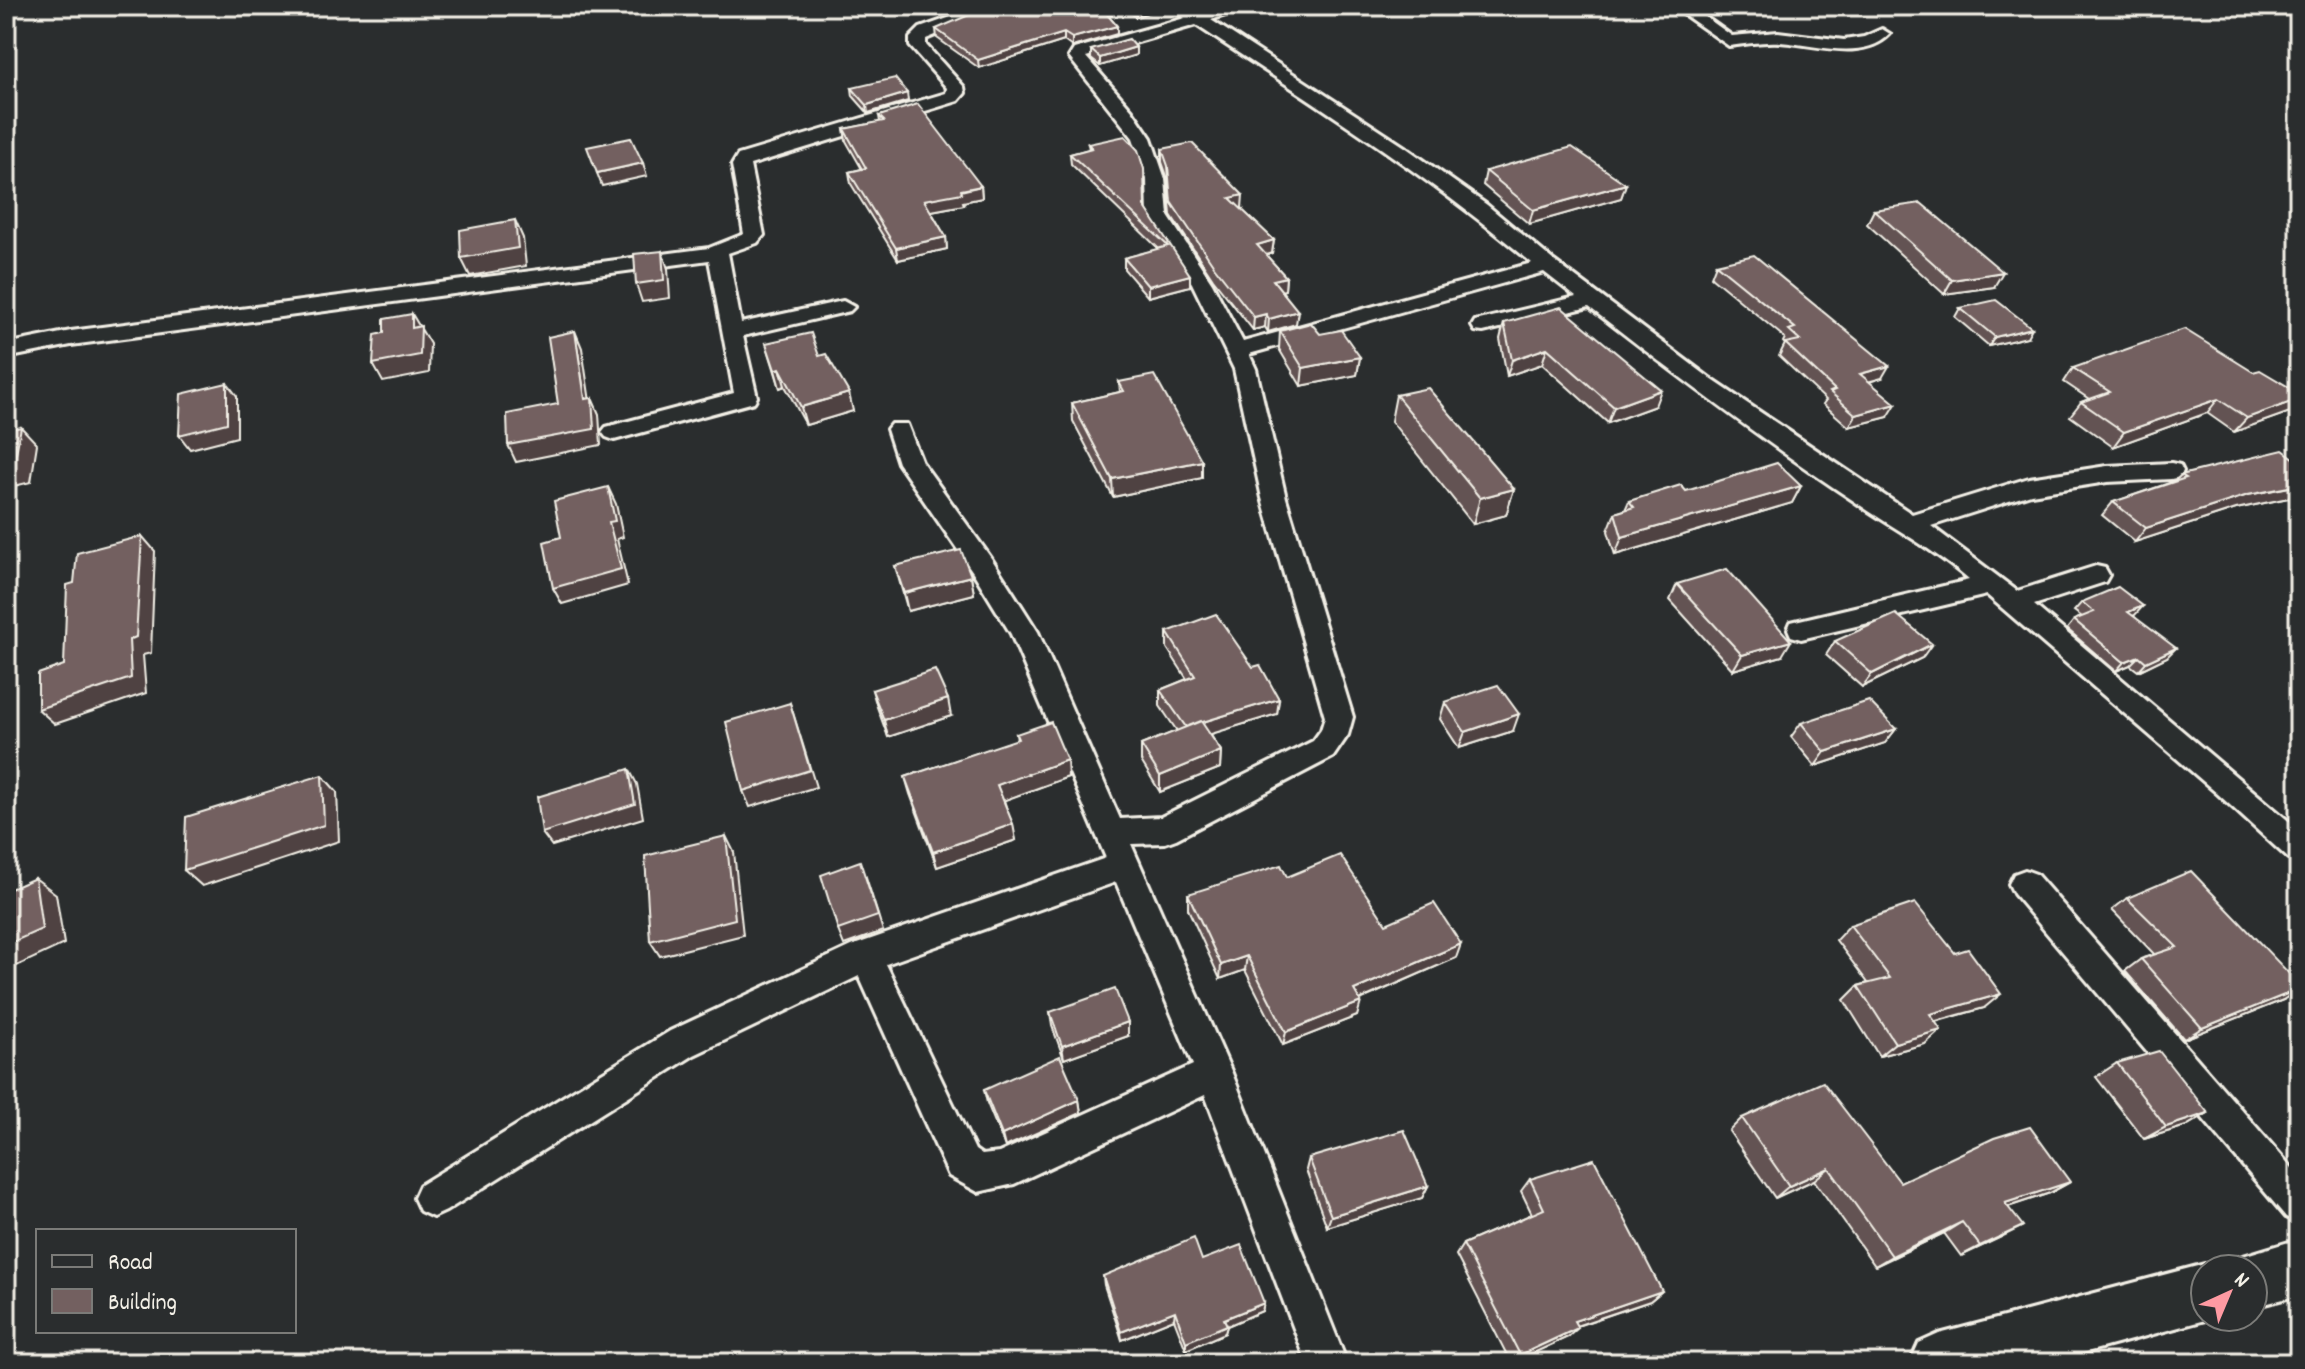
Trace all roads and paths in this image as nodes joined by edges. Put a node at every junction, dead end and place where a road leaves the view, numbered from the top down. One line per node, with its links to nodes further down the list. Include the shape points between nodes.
1 (997, 6): 7 (street, via 918,38 918,46 955,87 952,97 746,158 741,165 754,235 721,247)
2 (1178, 6): 5 (street)
3 (1244, 6): 5 (street)
4 (1680, 6): 6 (street, via 1729,41 1777,36 1834,45)
5 (1199, 20): 8 (street, via 1399,151); 14 (street, via 1077,57 1142,138 1156,179 1158,216 1202,283)
6 (1882, 34)
7 (718, 253): 12 (street); 13 (street, via 71,338)
8 (1547, 265): 9 (street); 14 (street)
9 (1592, 300): 11 (street); 18 (street, via 1781,439)
10 (843, 307): 12 (street)
11 (1483, 326)
12 (731, 332): 16 (street, via 744,400)
13 (6, 351)
14 (1236, 351): 23 (street, via 1338,726 1323,749 1165,830)
15 (899, 429): 23 (street, via 910,463 1024,632)
16 (614, 432)
17 (2171, 471): 18 (street, via 2029,486)
18 (1909, 524): 20 (street)
19 (2096, 575): 21 (street)
20 (1992, 584): 21 (street); 22 (street)
21 (2014, 603): 24 (street)
22 (1801, 629)
23 (1108, 832): 25 (street)
24 (2299, 849)
25 (1126, 865): 27 (street); 28 (street)
26 (2025, 884): 30 (street)
27 (866, 956): 28 (street, via 962,1163 978,1174 1001,1171); 29 (street, via 682,1043)
28 (1214, 1073): 34 (street)
29 (433, 1198)
30 (2299, 1204)
31 (2299, 1267): 32 (street)
32 (2269, 1275)
33 (2189, 1296): 35 (street)
34 (1327, 1363)
35 (1939, 1363)

